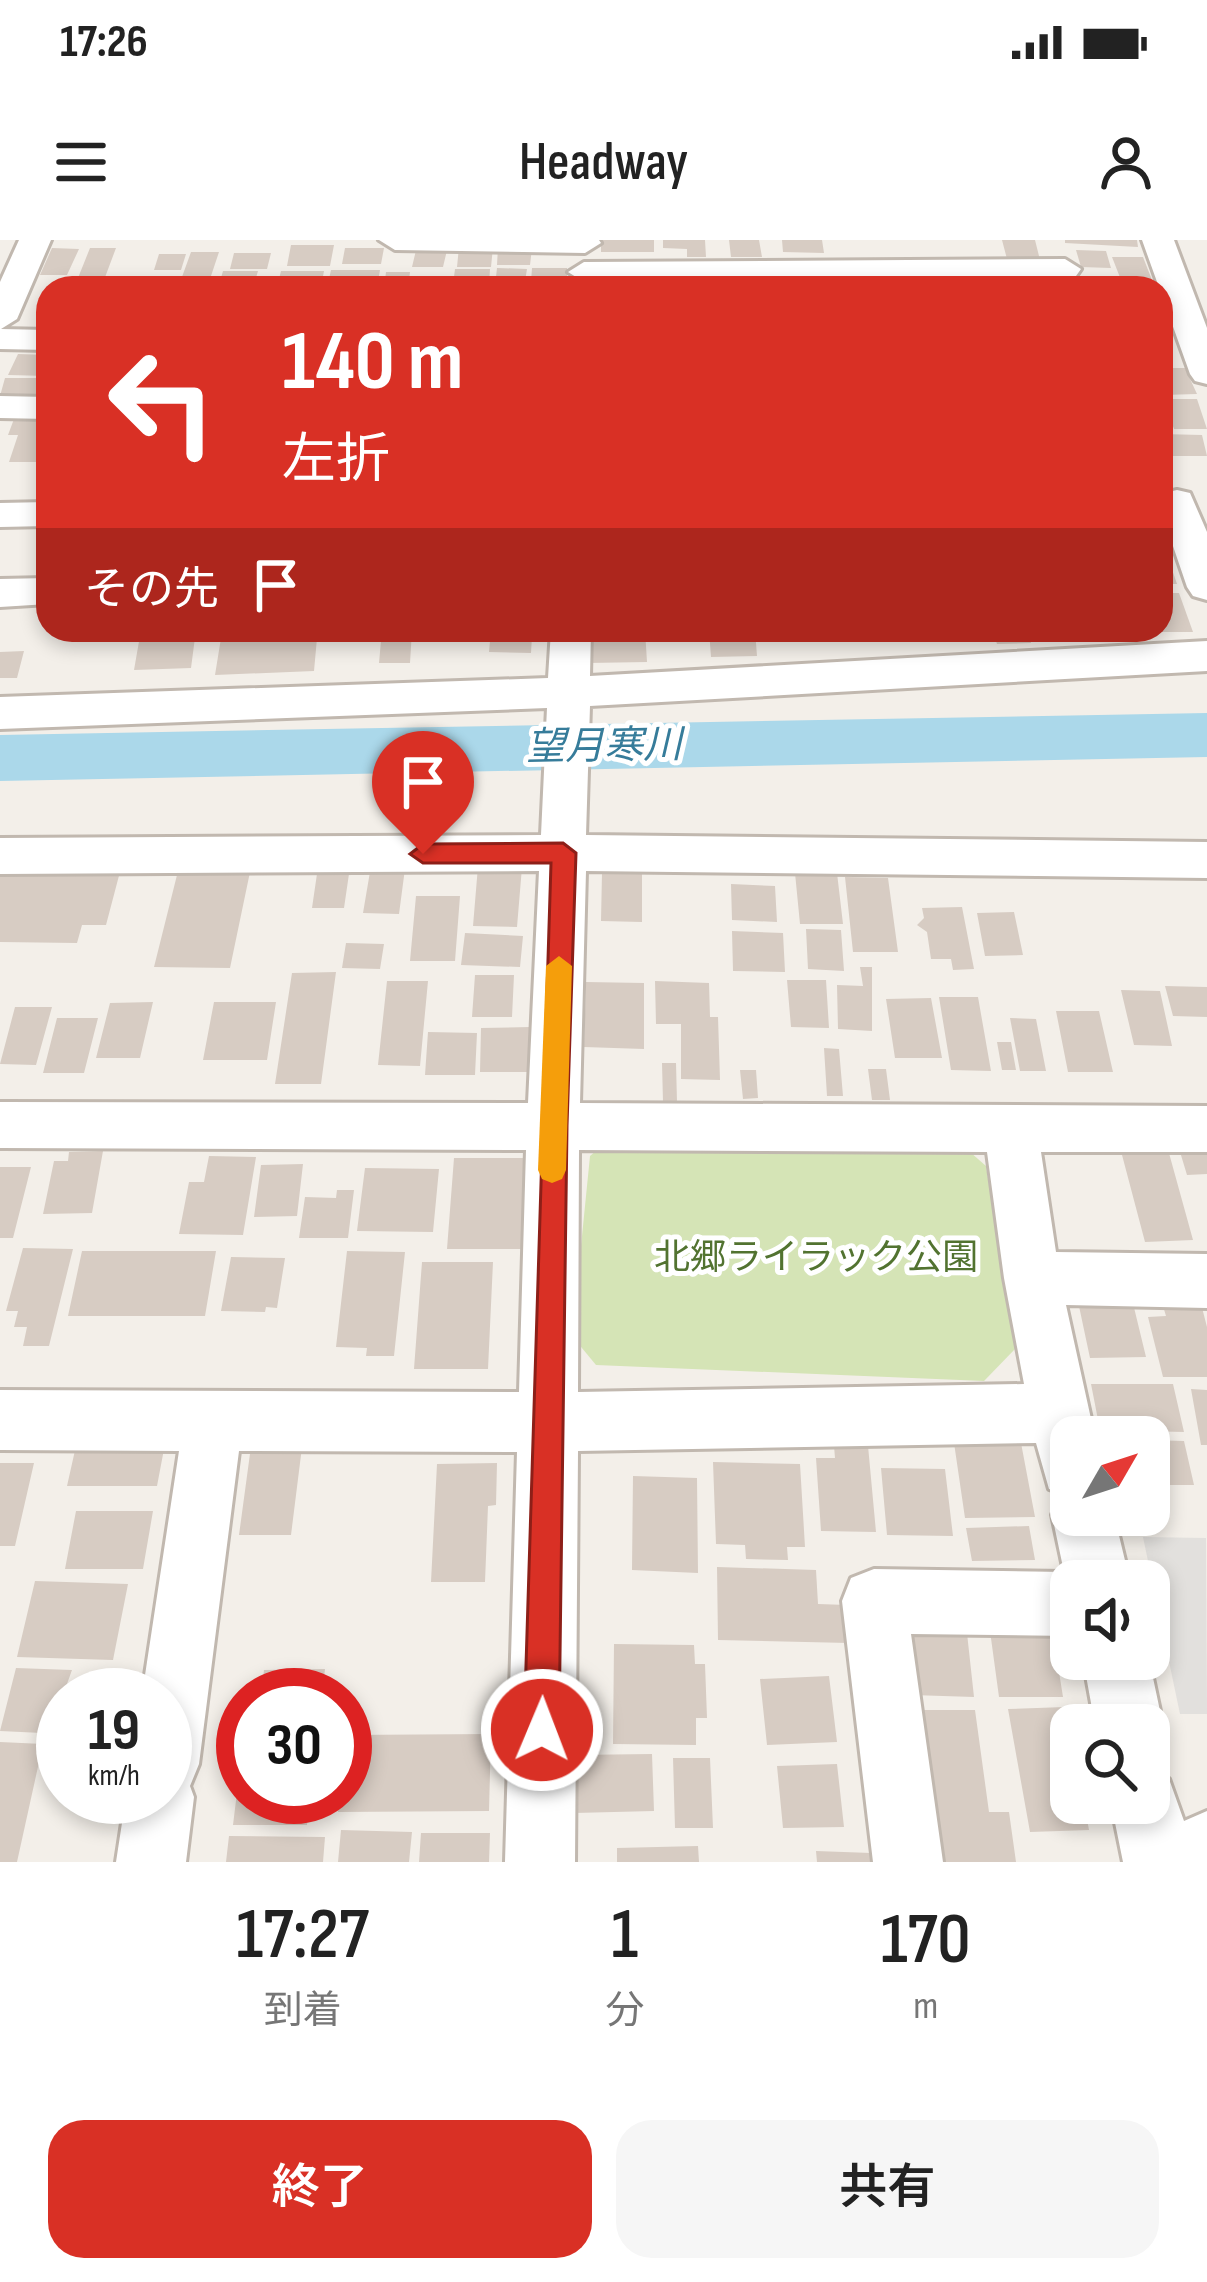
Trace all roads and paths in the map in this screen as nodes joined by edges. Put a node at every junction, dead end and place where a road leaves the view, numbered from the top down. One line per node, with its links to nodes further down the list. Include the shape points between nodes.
1 (35, 240): 8 (street)
2 (395, 240): 4 (street)
3 (1158, 240): 6 (street)
4 (584, 261): 5 (street)
5 (1064, 266)
6 (1171, 276)
7 (1173, 281): 12 (street)
8 (0, 319)
9 (0, 339): 10 (street)
10 (36, 340)
11 (1173, 361): 12 (street)
12 (1204, 367)
13 (0, 406): 14 (street)
14 (36, 408)
15 (1182, 502): 20 (street)
16 (36, 514): 17 (street)
17 (0, 515)
18 (36, 556): 19 (street)
19 (0, 558)
20 (1207, 587)
21 (36, 592): 22 (street)
22 (0, 593)
23 (571, 642): 25 (street)
24 (1207, 656): 25 (street)
25 (568, 709): 26 (street); 27 (street)
26 (0, 713)
27 (564, 836): 28 (street); 29 (street); 31 (street)
28 (0, 856)
29 (1207, 860)
30 (0, 1125): 31 (street)
31 (553, 1126): 33 (street); 38 (street)
32 (1207, 1129): 33 (street)
33 (1011, 1130): 34 (street)
34 (1032, 1278): 35 (street); 36 (street)
35 (1207, 1281)
36 (1059, 1416)
37 (0, 1420): 39 (street)
38 (546, 1422): 39 (street); 40 (street); 47 (street)
39 (213, 1424): 42 (street)
40 (1050, 1440)
41 (1050, 1604): 48 (street, via 874,1601)
42 (179, 1668)
43 (156, 1824): 46 (street)
44 (1150, 1824): 49 (street)
45 (1207, 1846): 50 (street)
46 (151, 1862)
47 (540, 1862)
48 (908, 1862)
49 (1158, 1862)
50 (1177, 1862)

